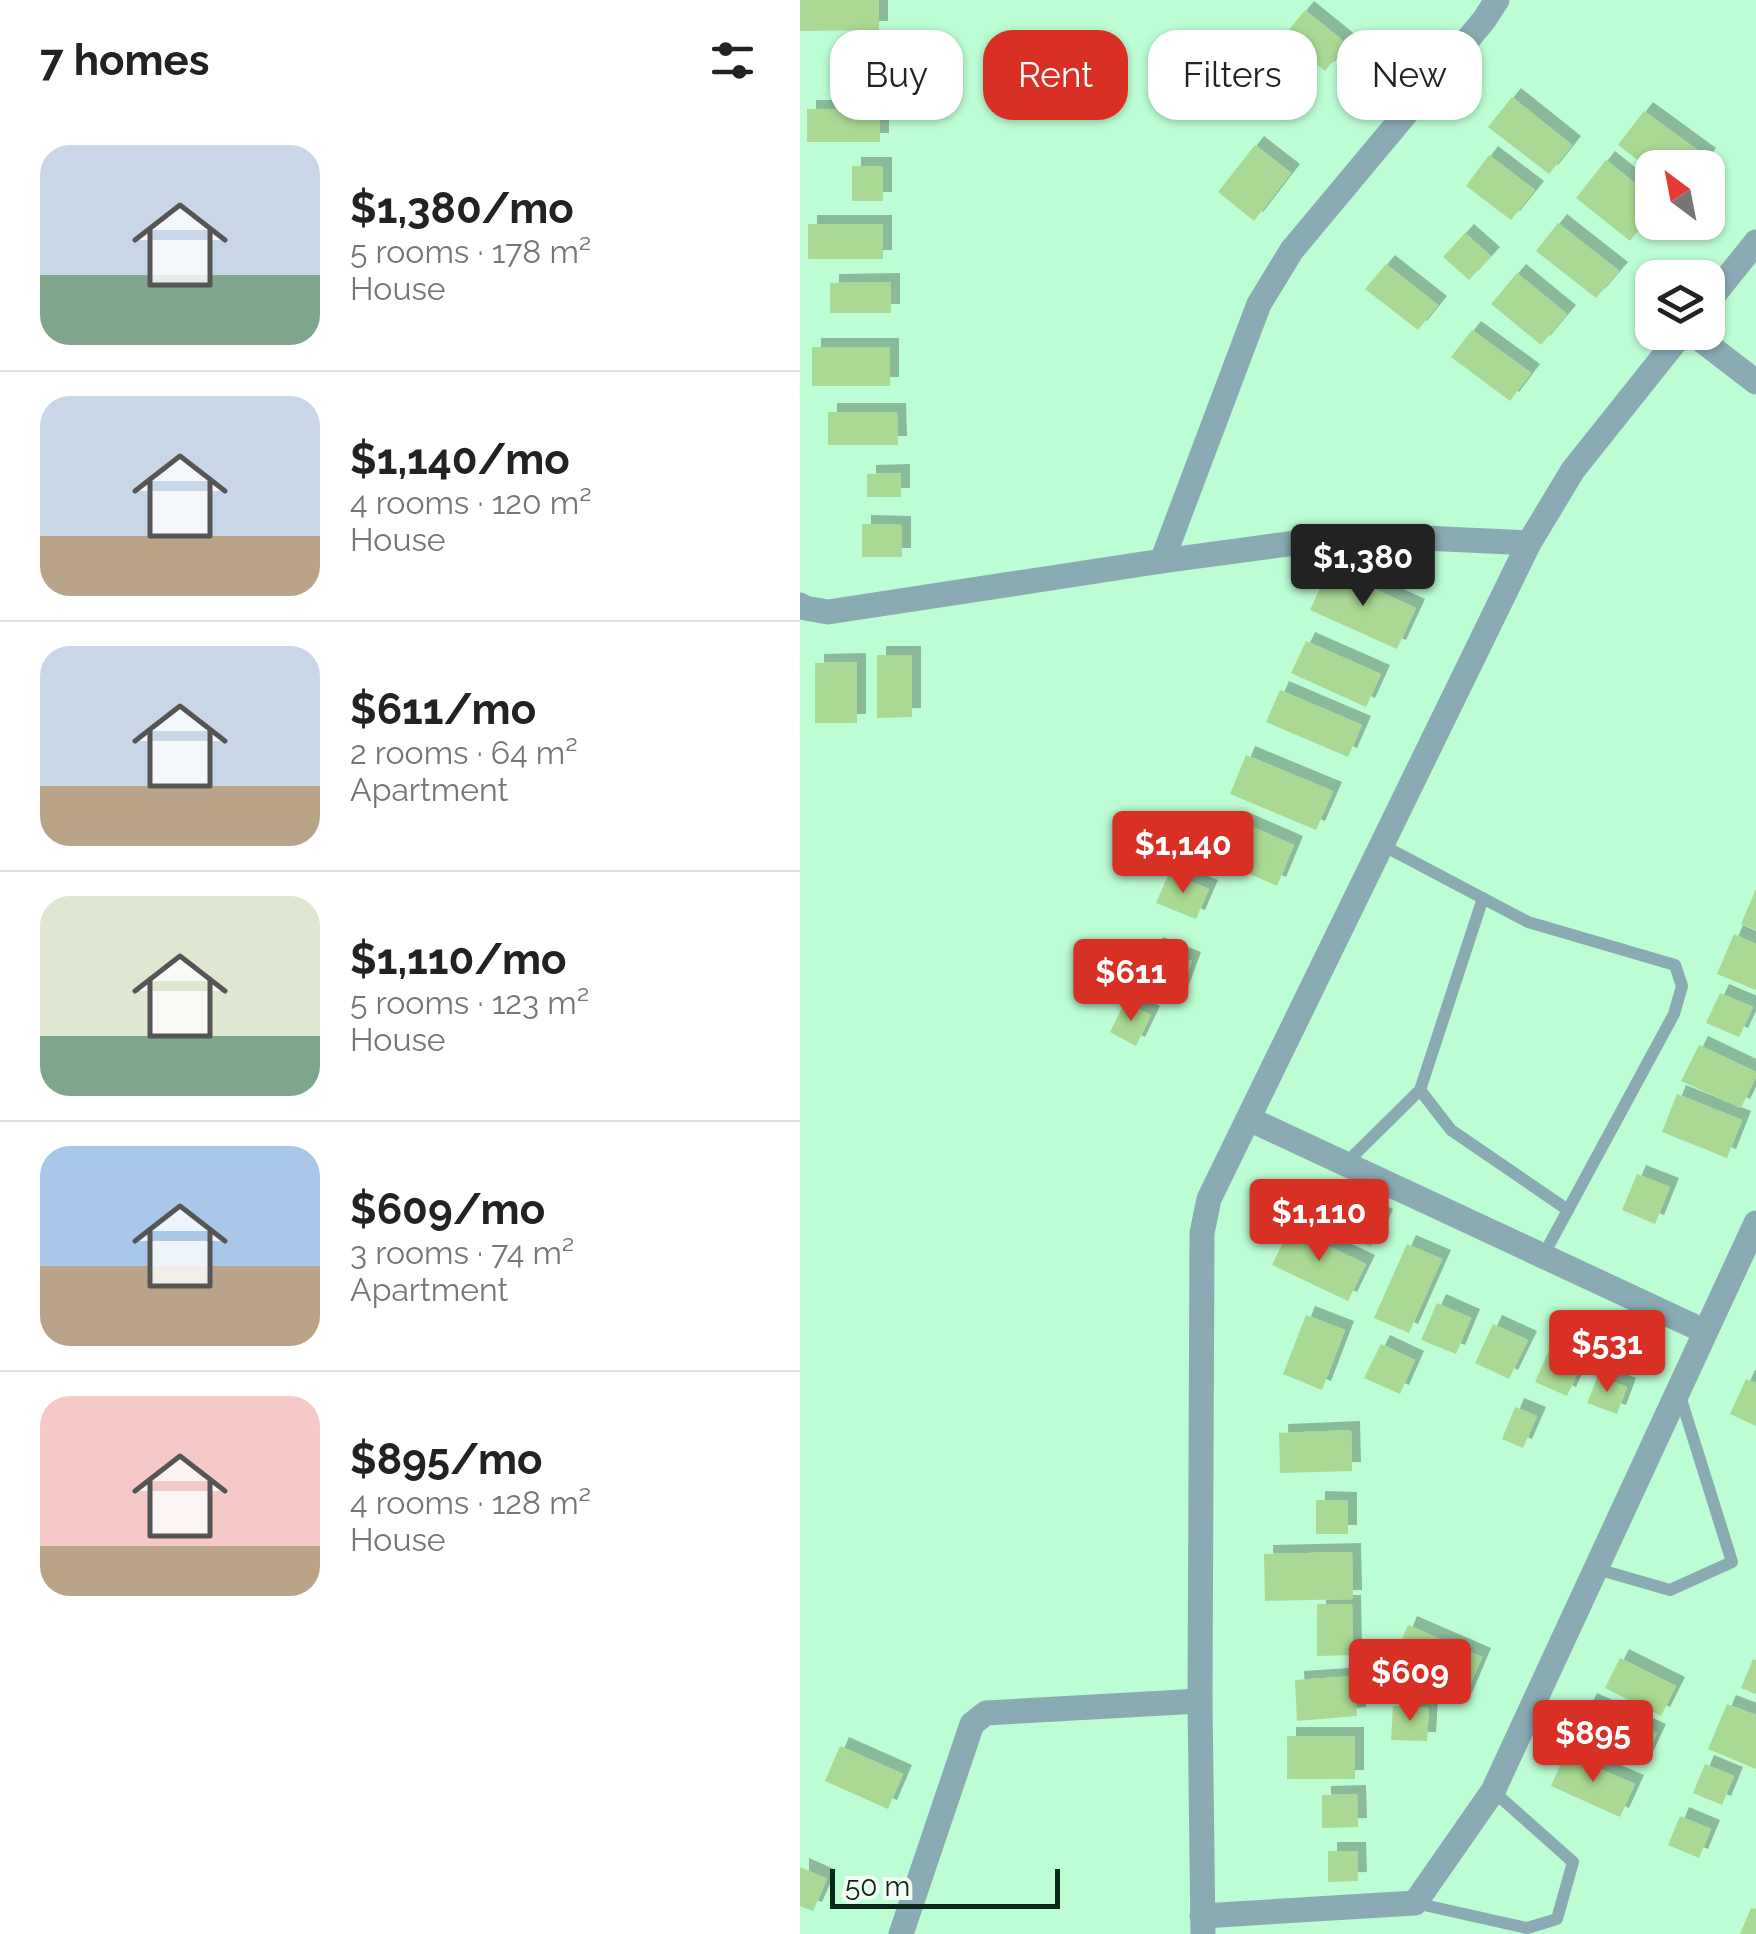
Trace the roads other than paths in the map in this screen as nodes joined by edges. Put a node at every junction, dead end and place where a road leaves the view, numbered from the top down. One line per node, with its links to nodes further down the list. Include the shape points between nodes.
1 (1497, 0): 8 (street, via 1273,278)
2 (1756, 242): 3 (street)
3 (1725, 281)
4 (1669, 350): 7 (street, via 1574,470)
5 (1714, 350): 6 (street)
6 (1756, 382)
7 (1529, 543): 8 (street, via 1361,536); 10 (street)
8 (1162, 561): 9 (street, via 828,612)
9 (800, 605)
10 (1382, 844): 11 (lane); 13 (street)
11 (1482, 898): 12 (lane); 15 (lane, via 1528,922 1675,964 1682,986 1674,1014)
12 (1420, 1090): 14 (lane); 15 (lane, via 1451,1130)
13 (1248, 1119): 14 (street); 21 (street, via 1209,1199 1202,1233)
14 (1344, 1164): 17 (street)
15 (1568, 1210): 17 (lane)
16 (1756, 1224): 18 (street)
17 (1543, 1256): 18 (street)
18 (1704, 1331): 19 (street)
19 (1678, 1390): 20 (street); 20 (lane, via 1732,1562 1670,1590)
20 (1597, 1569): 22 (street)
21 (1200, 1701): 24 (street); 26 (street, via 978,1717)
22 (1493, 1792): 23 (street); 25 (lane, via 1573,1862 1557,1919)
23 (1415, 1903): 24 (street); 25 (lane)
24 (1203, 1925)
25 (1527, 1931)
26 (900, 1934)

